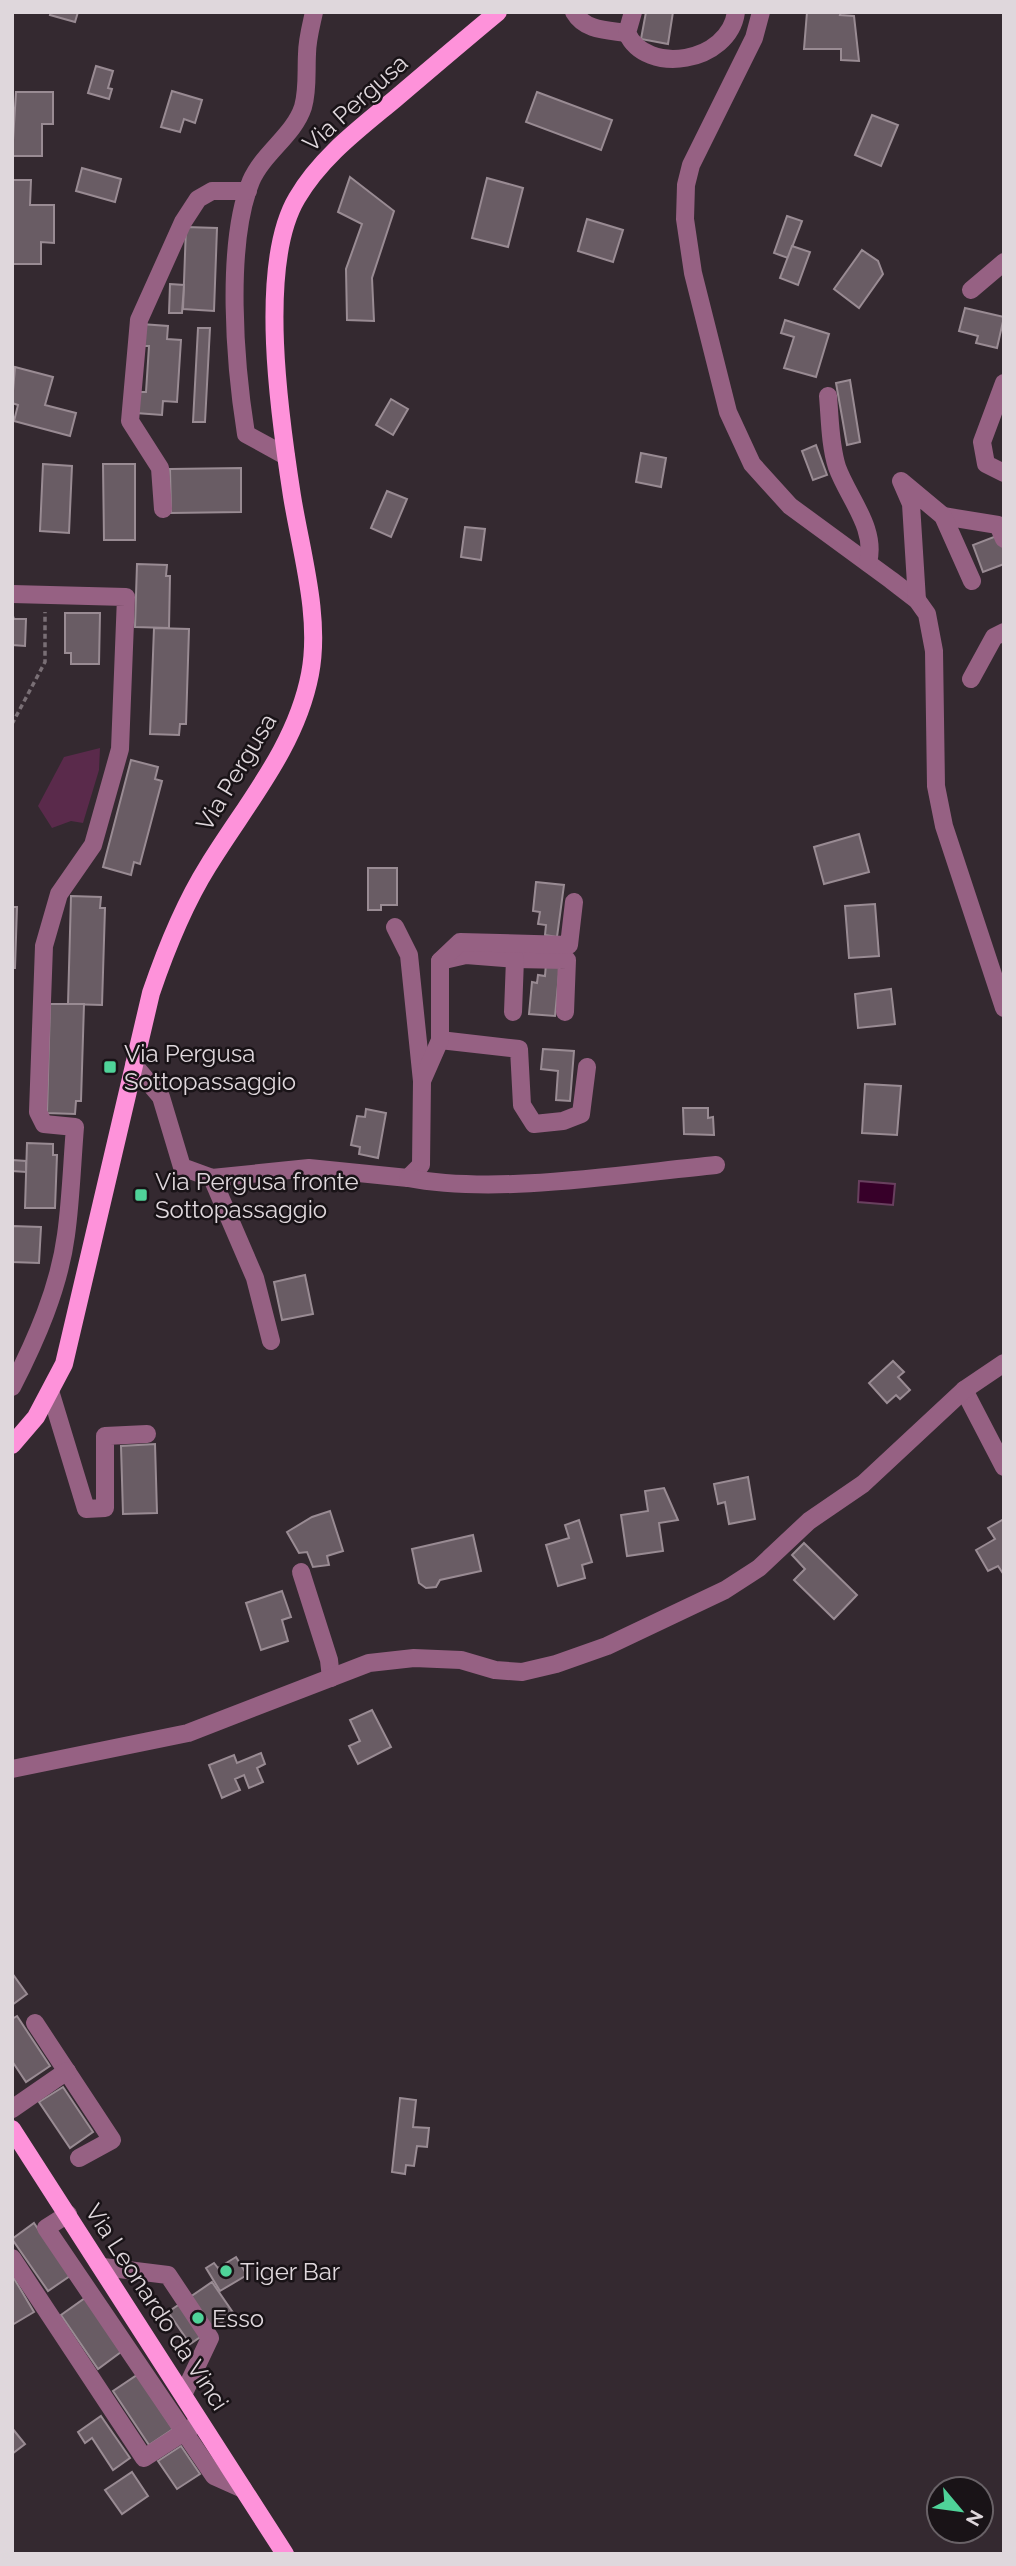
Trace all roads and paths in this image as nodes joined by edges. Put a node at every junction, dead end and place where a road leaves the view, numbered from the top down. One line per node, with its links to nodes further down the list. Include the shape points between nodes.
1 (314, 12): 8 (street, via 302,110 257,167)
2 (498, 12): 13 (main road, Via Pergusa, via 342,142 295,200 275,260 275,325)
3 (574, 12): 7 (street, via 584,24)
4 (633, 12): 7 (street)
5 (736, 12): 7 (street, via 727,36 704,55 686,58 649,53)
6 (761, 12): 18 (street, via 754,38 688,175 685,219 693,273 728,412 752,464 790,506)
7 (627, 33)
8 (248, 191): 13 (street, via 241,212 237,268 238,385 246,434); 15 (street, via 212,191 198,199 139,320 130,421 160,468)
9 (1004, 262): 10 (street)
10 (971, 290)
11 (1004, 383): 14 (street, via 982,442 986,464)
12 (828, 396): 18 (street, via 837,466 869,534 872,549)
13 (286, 456): 34 (main road, Via Pergusa, via 312,619 310,673 285,745 208,866 172,936 151,993)
14 (1004, 473)
15 (163, 509)
16 (943, 516): 17 (street, via 998,525); 19 (street); 21 (street, via 901,481 911,504)
17 (1004, 539)
18 (868, 563): 21 (street)
19 (972, 581)
20 (12, 594): 42 (street, via 126,597 120,749 93,845 59,894 44,946 38,1112 44,1124 75,1127 66,1235 34,1345)
21 (917, 600): 30 (street, via 932,632 936,786 944,826)
22 (45, 615): 25 (path, via 45,662)
23 (1004, 632): 24 (street, via 994,636)
24 (971, 679)
25 (12, 724)
26 (574, 902): 29 (street, via 569,946 460,942)
27 (395, 927): 36 (street, via 409,955)
28 (515, 959): 29 (street, via 466,955); 31 (street); 32 (street, via 567,960)
29 (440, 961): 33 (street)
30 (1004, 1008)
31 (513, 1012)
32 (565, 1013)
33 (440, 1040): 35 (street, via 519,1049 522,1105 534,1124 581,1114); 36 (street)
34 (134, 1065): 38 (street, via 160,1097 182,1167); 44 (main road, Via Pergusa, via 92,1256 64,1364)
35 (587, 1067)
36 (422, 1081): 39 (street, via 421,1165)
37 (716, 1165): 39 (street, via 524,1182 437,1184)
38 (212, 1178): 39 (street, via 309,1168); 40 (street, via 256,1278)
39 (408, 1178)
40 (271, 1341)
41 (1004, 1363): 43 (street)
42 (12, 1387)
43 (964, 1390): 47 (street); 49 (street, via 863,1484 809,1521 759,1568 725,1590 607,1646 522,1672 461,1660 414,1658 369,1663)
44 (51, 1394): 45 (street, via 86,1509 106,1508 105,1436); 46 (main road, Via Pergusa)
45 (147, 1434)
46 (12, 1445)
47 (1004, 1467)
48 (301, 1572): 49 (street)
49 (331, 1678): 50 (street, via 188,1733)
50 (12, 1769)
51 (34, 2023): 52 (street)
52 (67, 2071): 53 (street); 55 (street, via 112,2140)
53 (12, 2109)
54 (12, 2129): 56 (main road, Via Leonardo da Vinci)
55 (79, 2158)
56 (68, 2214): 58 (main road, Via Leonardo da Vinci); 61 (street, via 46,2228)
57 (12, 2258): 61 (street, via 144,2458)
58 (103, 2267): 59 (main road, Via Leonardo da Vinci); 59 (street, via 168,2275 210,2338)
59 (184, 2393): 60 (main road, Via Leonardo da Vinci)
60 (201, 2421): 61 (street); 62 (main road, Via Leonardo da Vinci)
61 (183, 2433): 62 (street, via 214,2476)
62 (243, 2489): 63 (main road, Via Leonardo da Vinci)
63 (285, 2554)

